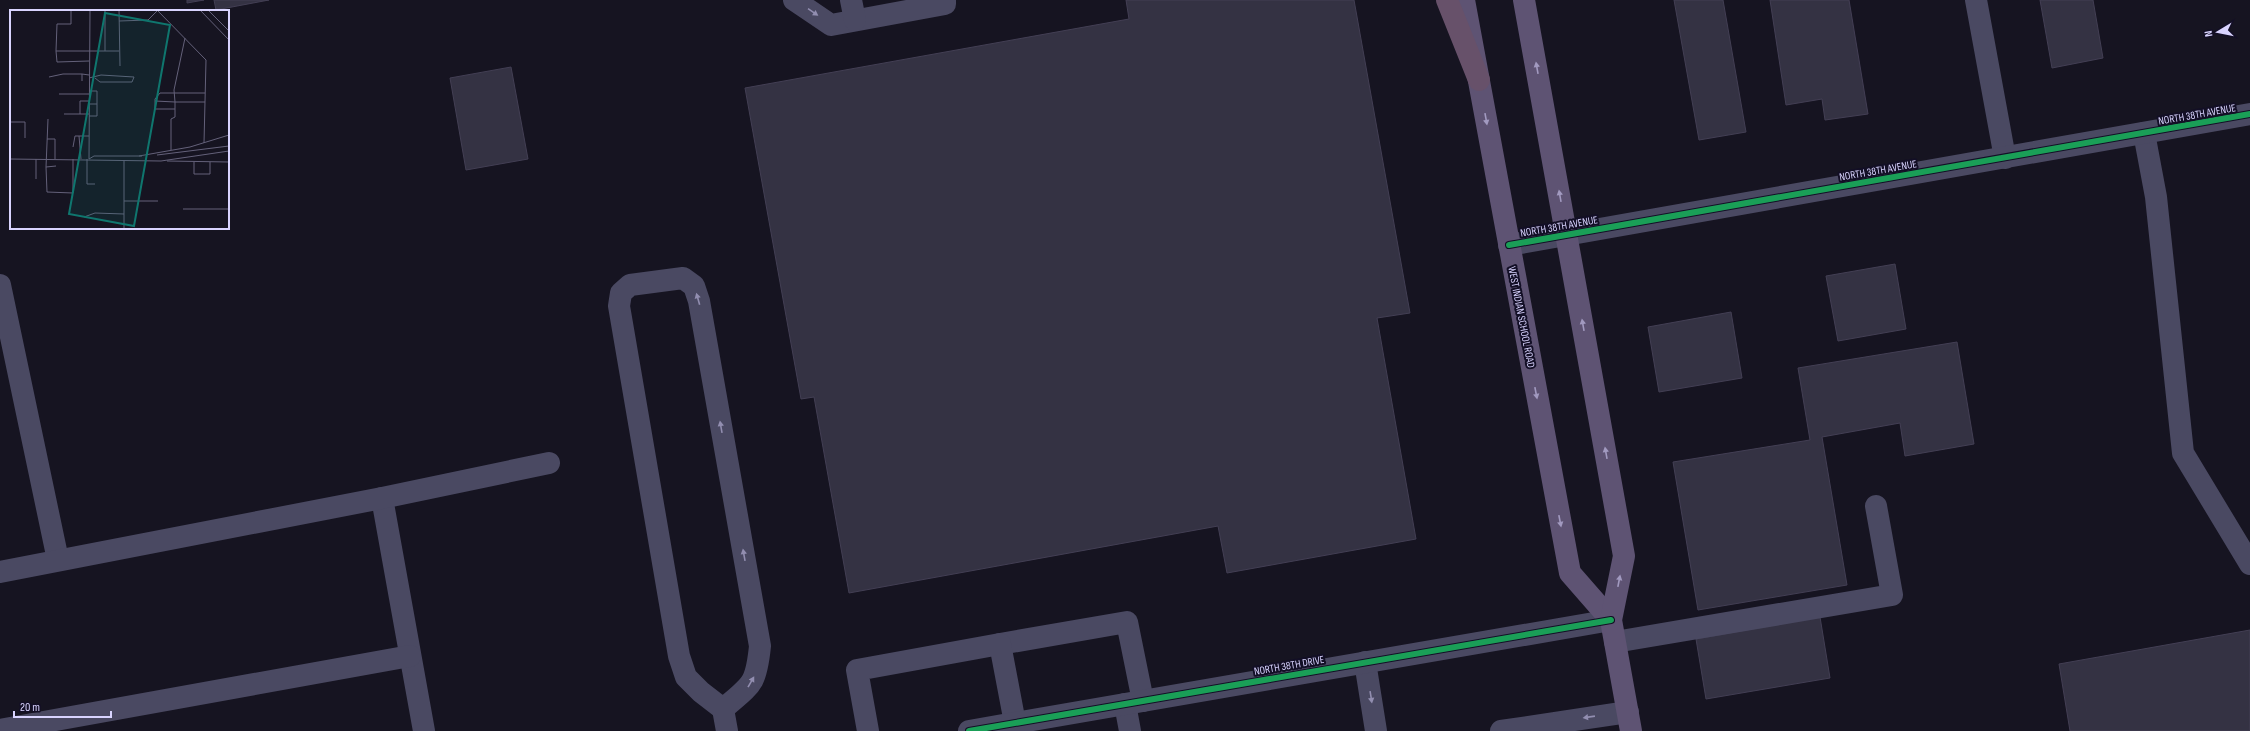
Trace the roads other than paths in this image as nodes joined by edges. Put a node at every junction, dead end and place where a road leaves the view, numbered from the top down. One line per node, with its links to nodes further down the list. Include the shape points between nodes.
1 (794, 0): 7 (street, one-way to 7, via 831,25)
2 (1448, 0): 8 (highway)
3 (1464, 0): 8 (main road, WEST INDIAN SCHOOL ROAD)
4 (1524, 0): 12 (main road, one-way to 4)
5 (1976, 0): 11 (street)
6 (945, 2): 7 (street)
7 (853, 10)
8 (1479, 80): 13 (main road, WEST INDIAN SCHOOL ROAD, one-way to 13)
9 (2250, 114): 10 (street, NORTH 38TH AVENUE)
10 (2144, 133): 11 (street, NORTH 38TH AVENUE); 19 (street, via 2156,197 2183,453)
11 (2004, 158): 12 (street, NORTH 38TH AVENUE)
12 (1567, 235): 13 (street, NORTH 38TH AVENUE); 21 (main road, one-way to 12, via 1624,556)
13 (1509, 245): 21 (main road, WEST INDIAN SCHOOL ROAD, one-way to 21, via 1570,573)
14 (0, 285): 18 (street)
15 (549, 463): 16 (street)
16 (382, 498): 18 (street); 24 (street)
17 (1876, 506): 22 (street, via 1892,595)
18 (58, 560): 20 (street)
19 (2250, 564)
20 (0, 572)
21 (1611, 620): 22 (main road); 25 (street, NORTH 38TH DRIVE)
22 (1615, 642): 28 (main road)
23 (1000, 644): 26 (street, via 1127,622); 29 (street); 35 (street, via 857,670)
24 (410, 656): 31 (street); 33 (street)
25 (1365, 662): 26 (street, NORTH 38TH DRIVE); 37 (street, one-way to 37)
26 (1134, 702): 29 (street, NORTH 38TH DRIVE); 36 (street)
27 (723, 709): 27 (street, one-way to 27, via 751,685 758,669 760,646 699,301 694,286 683,278 630,285 621,293 619,306 679,656 686,677); 34 (street)
28 (1629, 721): 30 (street, one-way to 30)
29 (1015, 723): 32 (street, NORTH 38TH DRIVE)
30 (1544, 727): 38 (street)
31 (0, 730)
32 (978, 730)
33 (424, 731)
34 (727, 731)
35 (868, 731)
36 (1130, 731)
37 (1376, 731)
38 (1501, 731)

